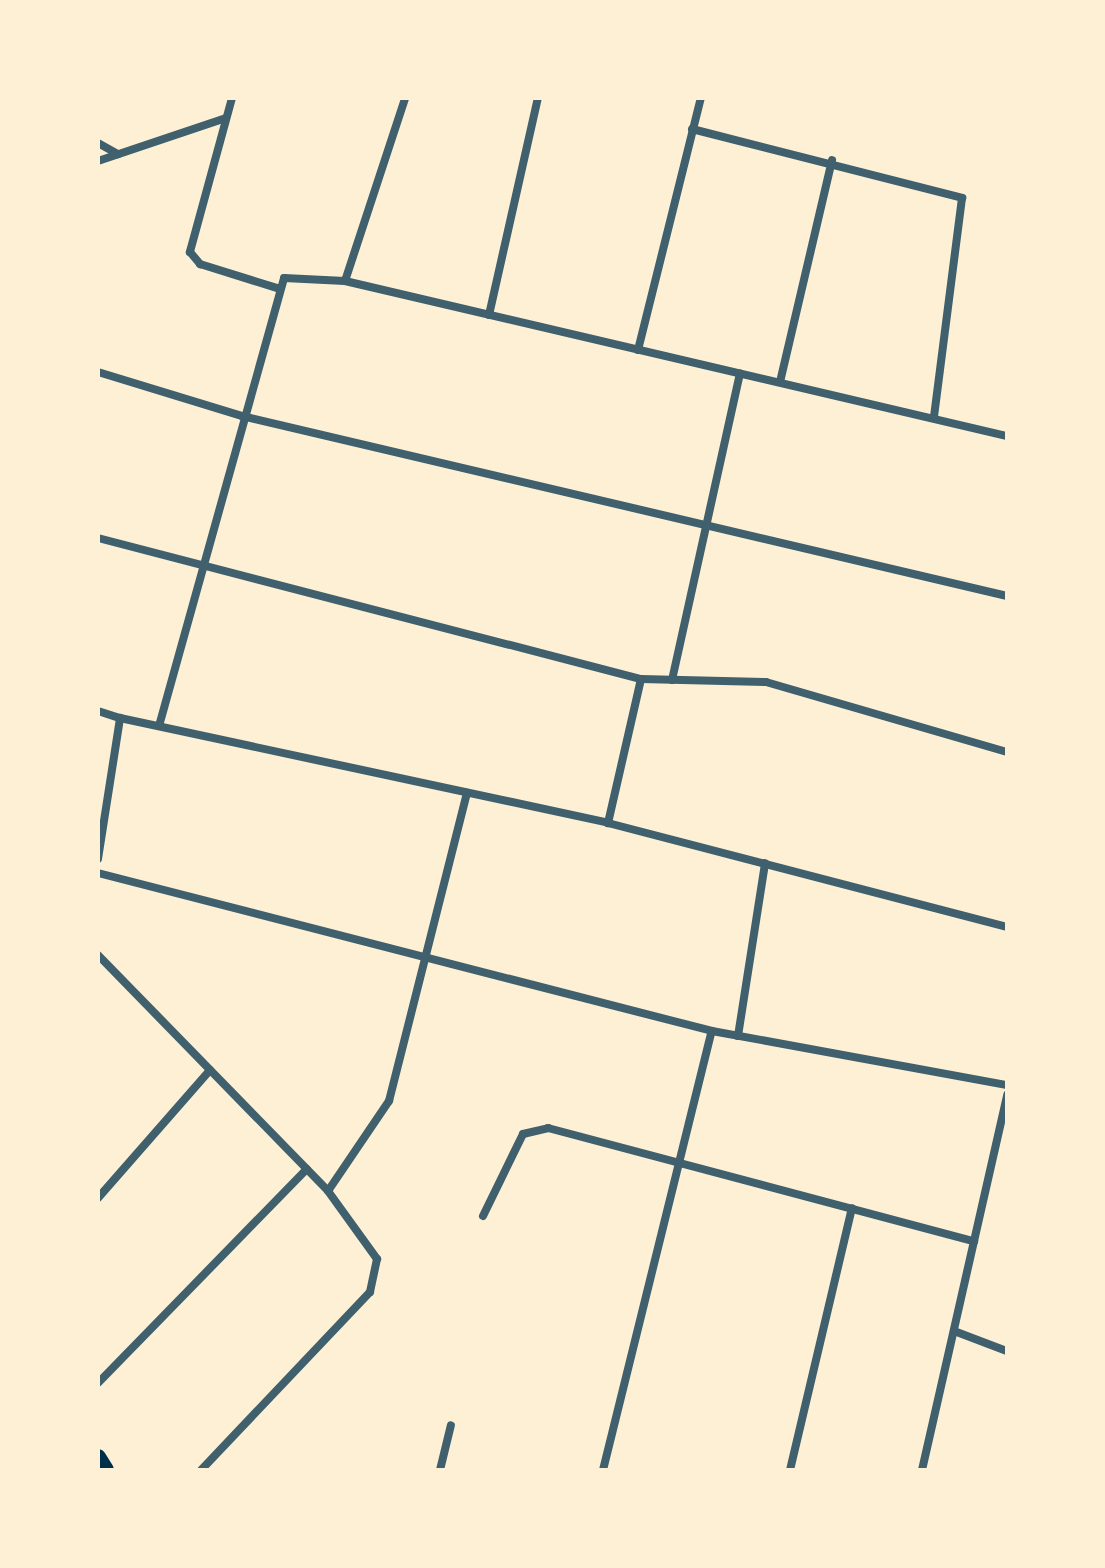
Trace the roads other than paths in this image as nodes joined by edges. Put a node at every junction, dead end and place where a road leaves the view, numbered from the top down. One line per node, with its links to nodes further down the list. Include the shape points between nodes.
1 (232, 98): 5 (street)
2 (405, 98): 11 (street)
3 (538, 98): 13 (street)
4 (701, 98): 6 (street)
5 (226, 118): 8 (street); 12 (street, via 190,252 200,264)
6 (692, 129): 9 (street); 14 (street)
7 (98, 143): 8 (street)
8 (118, 154): 10 (street)
9 (832, 160): 17 (street); 19 (street, via 962,198)
10 (98, 161)
11 (345, 281): 12 (street, via 296,275); 13 (street)
12 (277, 288): 18 (street)
13 (489, 315): 14 (street)
14 (638, 350): 16 (street)
15 (98, 372): 18 (street)
16 (740, 373): 17 (street); 21 (street)
17 (780, 382): 19 (street)
18 (242, 416): 21 (street); 23 (street)
19 (934, 418): 20 (street)
20 (1007, 436)
21 (706, 526): 24 (street); 26 (street)
22 (98, 538): 23 (street)
23 (202, 566): 25 (street); 29 (street)
24 (1007, 596)
25 (641, 679): 26 (street); 32 (street)
26 (672, 680): 30 (street, via 766,682)
27 (98, 711): 28 (street)
28 (120, 718): 29 (street); 33 (street)
29 (159, 726): 31 (street)
30 (1007, 752)
31 (467, 793): 32 (street); 38 (street)
32 (608, 823): 34 (street)
33 (98, 859)
34 (765, 863): 36 (street); 40 (street)
35 (98, 873): 38 (street)
36 (1007, 927)
37 (98, 955): 41 (street)
38 (429, 958): 39 (street); 46 (street, via 389,1101)
39 (712, 1031): 40 (street); 44 (street)
40 (738, 1036): 42 (street)
41 (210, 1070): 45 (street); 47 (street)
42 (1007, 1085)
43 (1007, 1095): 50 (street)
44 (679, 1163): 48 (street); 49 (street, via 530,1128); 59 (street)
45 (307, 1169): 46 (street); 53 (street)
46 (328, 1191): 57 (street, via 377,1259 374,1284)
47 (98, 1198)
48 (852, 1208): 50 (street); 60 (street)
49 (483, 1216)
50 (974, 1241): 51 (street)
51 (954, 1331): 52 (street); 61 (street)
52 (1007, 1351)
53 (98, 1383)
54 (451, 1425): 58 (street)
55 (98, 1457): 56 (main road)
56 (106, 1470)
57 (201, 1470)
58 (440, 1470)
59 (603, 1470)
60 (790, 1470)
61 (922, 1470)

